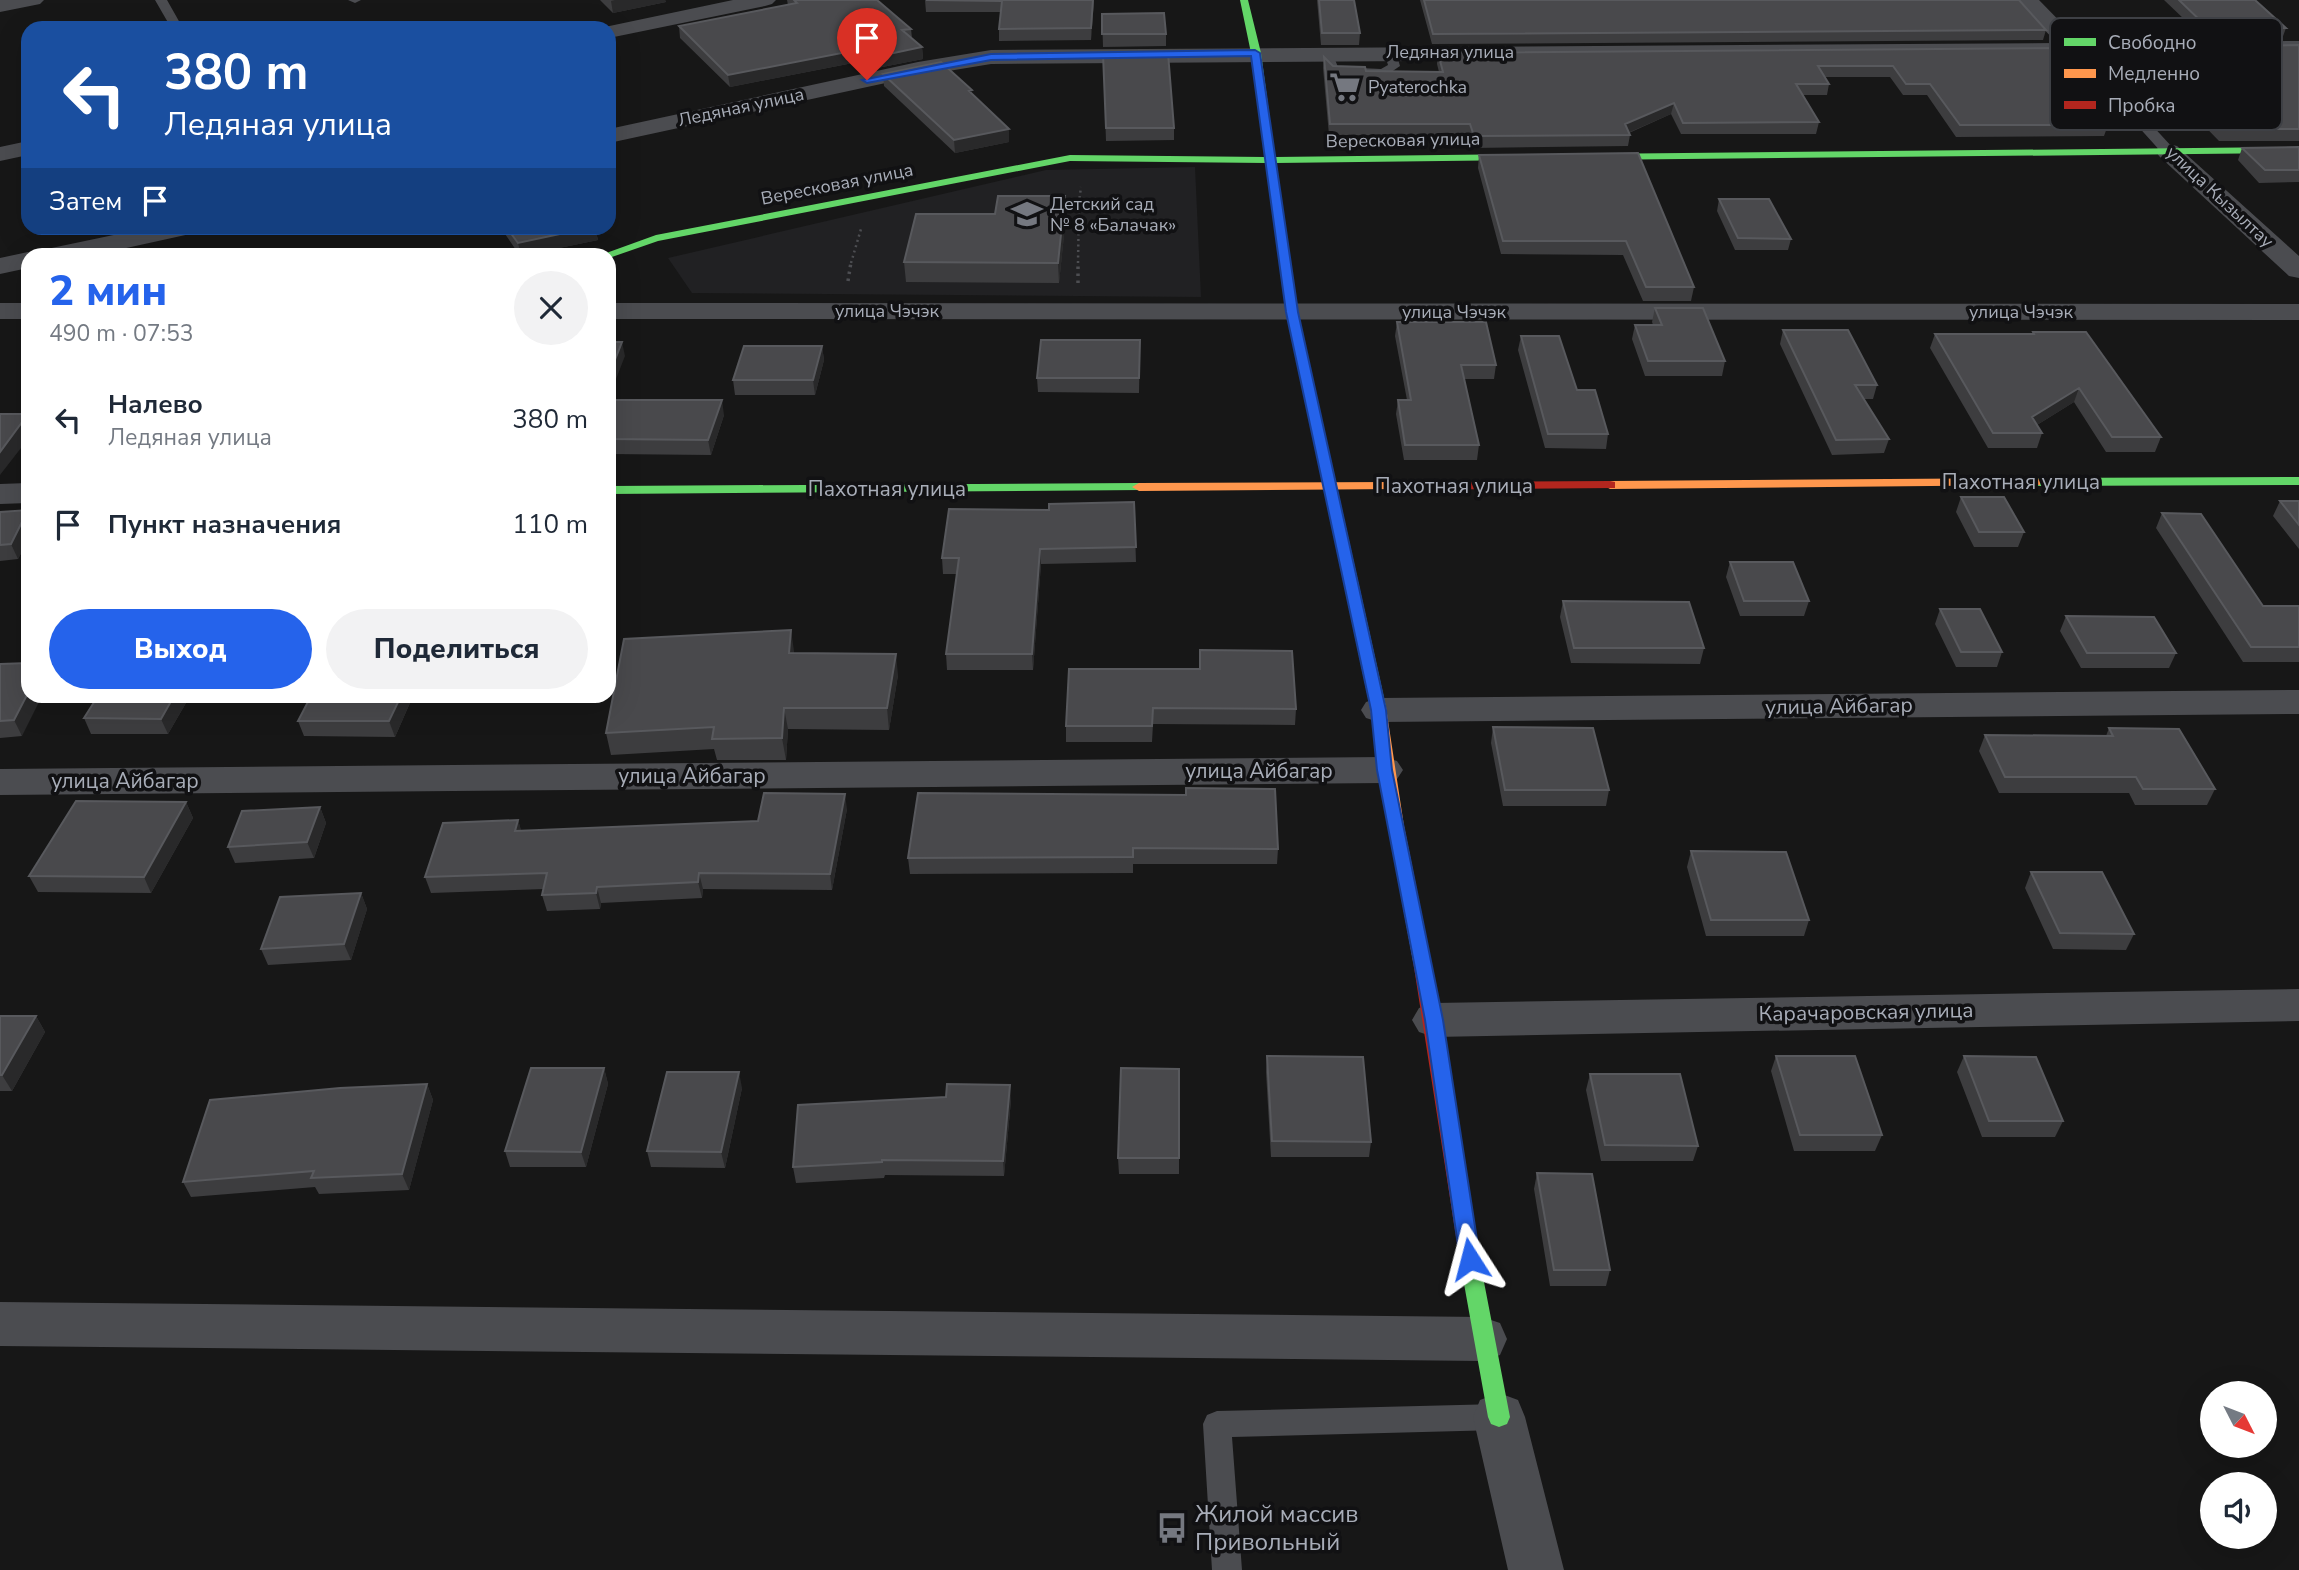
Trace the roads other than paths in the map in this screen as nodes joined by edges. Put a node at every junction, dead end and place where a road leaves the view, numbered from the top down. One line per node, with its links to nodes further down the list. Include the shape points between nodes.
1 (33, 0): 6 (street)
2 (161, 0): 7 (lane)
3 (765, 0): 9 (street)
4 (1244, 0): 11 (street)
5 (2026, 0): 8 (street, улица Кызылтау)
6 (0, 6)
7 (173, 21)
8 (2050, 24)
9 (616, 30)
10 (2050, 48): 11 (street, Ледяная улица)
11 (1255, 53): 13 (street, Ледяная улица, via 991,57); 20 (street)
12 (2149, 130): 16 (lane, улица Кызылтау)
13 (616, 134)
14 (21, 150): 17 (street)
15 (2299, 150): 16 (street)
16 (2168, 151): 19 (street); 26 (street, улица Кызылтау)
17 (0, 154)
18 (1543, 157): 20 (street, Вересковая улица)
19 (1570, 157)
20 (1271, 160): 23 (street, Вересковая улица, via 1056,161 656,238); 30 (street)
21 (148, 235): 22 (street)
22 (88, 248)
23 (616, 252)
24 (21, 262): 25 (street)
25 (0, 266)
26 (2299, 270)
27 (0, 311): 28 (street)
28 (21, 311)
29 (616, 311): 30 (street, улица Чэчэк)
30 (1292, 312): 31 (street, улица Чэчэк); 33 (street)
31 (2299, 312)
32 (2299, 481): 33 (street, Пахотная улица)
33 (1330, 486): 34 (street, Пахотная улица); 38 (street)
34 (616, 490)
35 (21, 493): 36 (street)
36 (0, 494)
37 (2299, 702): 38 (street, улица Айбагар)
38 (1379, 710): 39 (street)
39 (1384, 770): 40 (street, улица Айбагар); 42 (street)
40 (0, 782)
41 (2299, 1004): 42 (street, Карачаровская улица)
42 (1434, 1020): 44 (street)
43 (0, 1324): 44 (street)
44 (1482, 1339): 45 (street)
45 (1499, 1417): 46 (lane, via 1217,1424); 47 (street)
46 (1227, 1570)
47 (1536, 1570)

